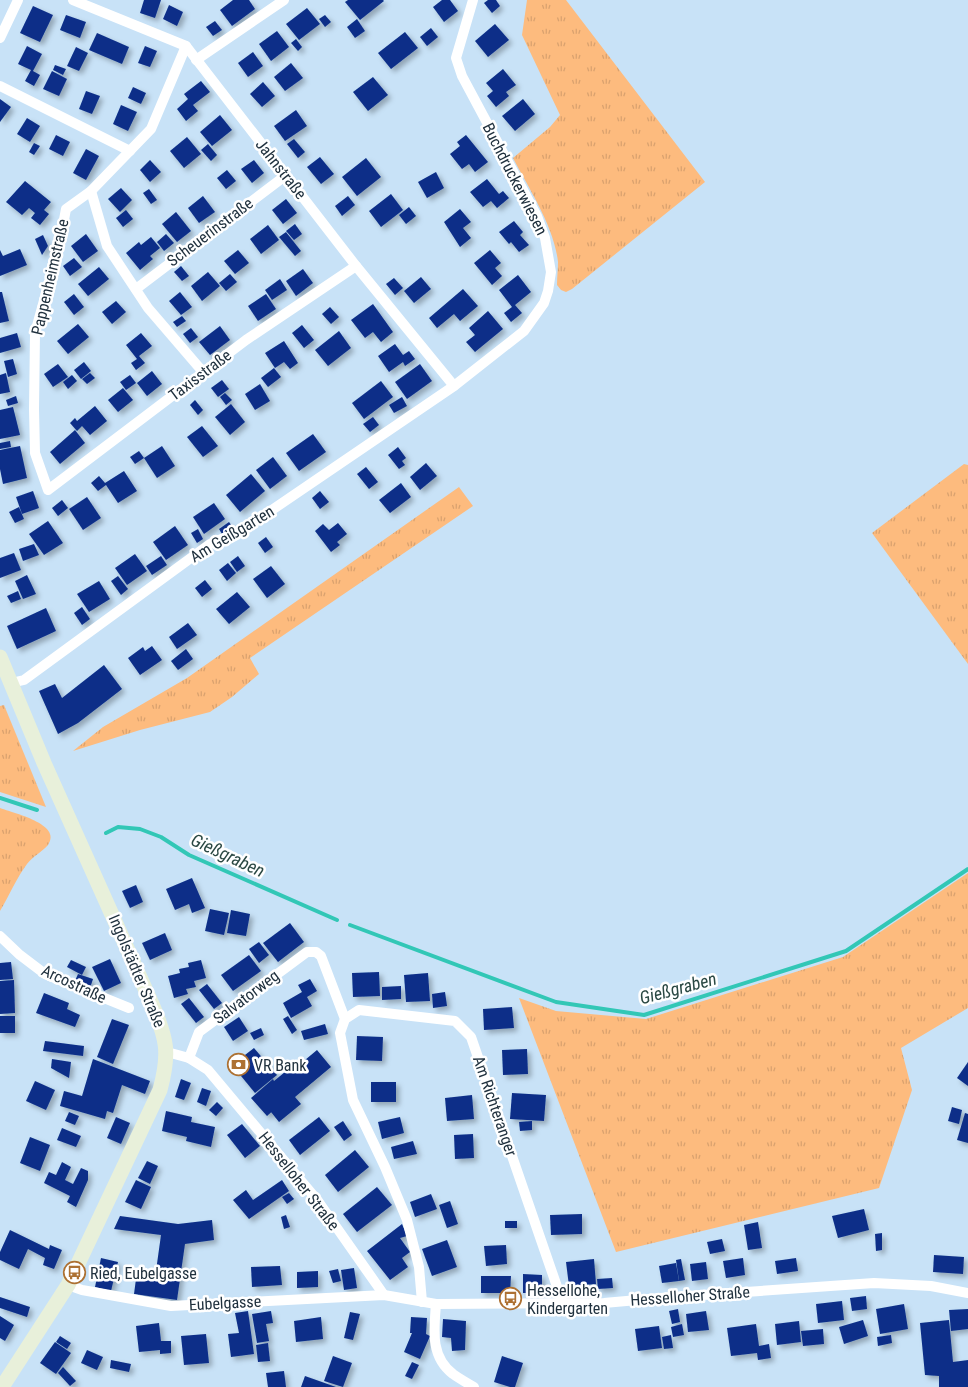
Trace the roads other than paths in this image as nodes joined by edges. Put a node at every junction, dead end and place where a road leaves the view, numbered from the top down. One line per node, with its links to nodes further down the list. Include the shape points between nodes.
1 (18, 0): 5 (street)
2 (73, 0): 6 (street)
3 (284, 0): 7 (street)
4 (474, 0): 15 (street, Buchdruckerwiesen, via 456,58 462,76 536,216 545,238 551,272 544,303 524,331)
5 (0, 38)
6 (186, 46): 7 (street, Jahnstraße); 9 (street, Pappenheimstraße, via 151,129)
7 (196, 60): 10 (street, Jahnstraße)
8 (0, 86): 9 (street)
9 (130, 151): 11 (street, Pappenheimstraße)
10 (285, 176): 12 (street, Jahnstraße); 13 (street, Scheuerinstraße)
11 (91, 191): 13 (street, via 107,246); 16 (street, Pappenheimstraße, via 66,209 35,333 35,453)
12 (356, 266): 14 (street, Taxisstraße); 15 (street, Jahnstraße)
13 (136, 289): 14 (street, via 148,308)
14 (203, 372): 16 (street, Taxisstraße)
15 (454, 386): 18 (street, Am Geißgarten, via 244,529 210,544 24,680)
16 (48, 490)
17 (0, 658): 18 (main road, Ingolstädter Straße)
18 (11, 683): 22 (main road, Ingolstädter Straße, via 152,1004)
19 (0, 936): 20 (street, Arcostraße, via 45,974)
20 (129, 1008)
21 (344, 1019): 23 (street, Salvatorweg, via 322,956 307,952 199,1032); 27 (street, via 340,1033 353,1100 407,1220 419,1267); 29 (street, Am Richteranger, via 358,1010 455,1022 471,1038)
22 (167, 1052): 23 (street, Hesselloher Straße); 24 (main road, Ingolstädter Straße, via 160,1090)
23 (189, 1058): 26 (street, Hesselloher Straße, via 208,1070 301,1180)
24 (68, 1285): 26 (street, Eubelgasse, via 171,1306); 30 (main road, Ingolstädter Straße)
25 (968, 1293): 29 (street, Hesselloher Straße, via 931,1286 874,1283)
26 (384, 1295): 27 (street, Hesselloher Straße)
27 (422, 1302): 28 (street, Hesselloher Straße)
28 (436, 1304): 29 (street, Hesselloher Straße); 31 (street, via 434,1334 438,1357 452,1373)
29 (563, 1304)
30 (2, 1387)
31 (474, 1387)

